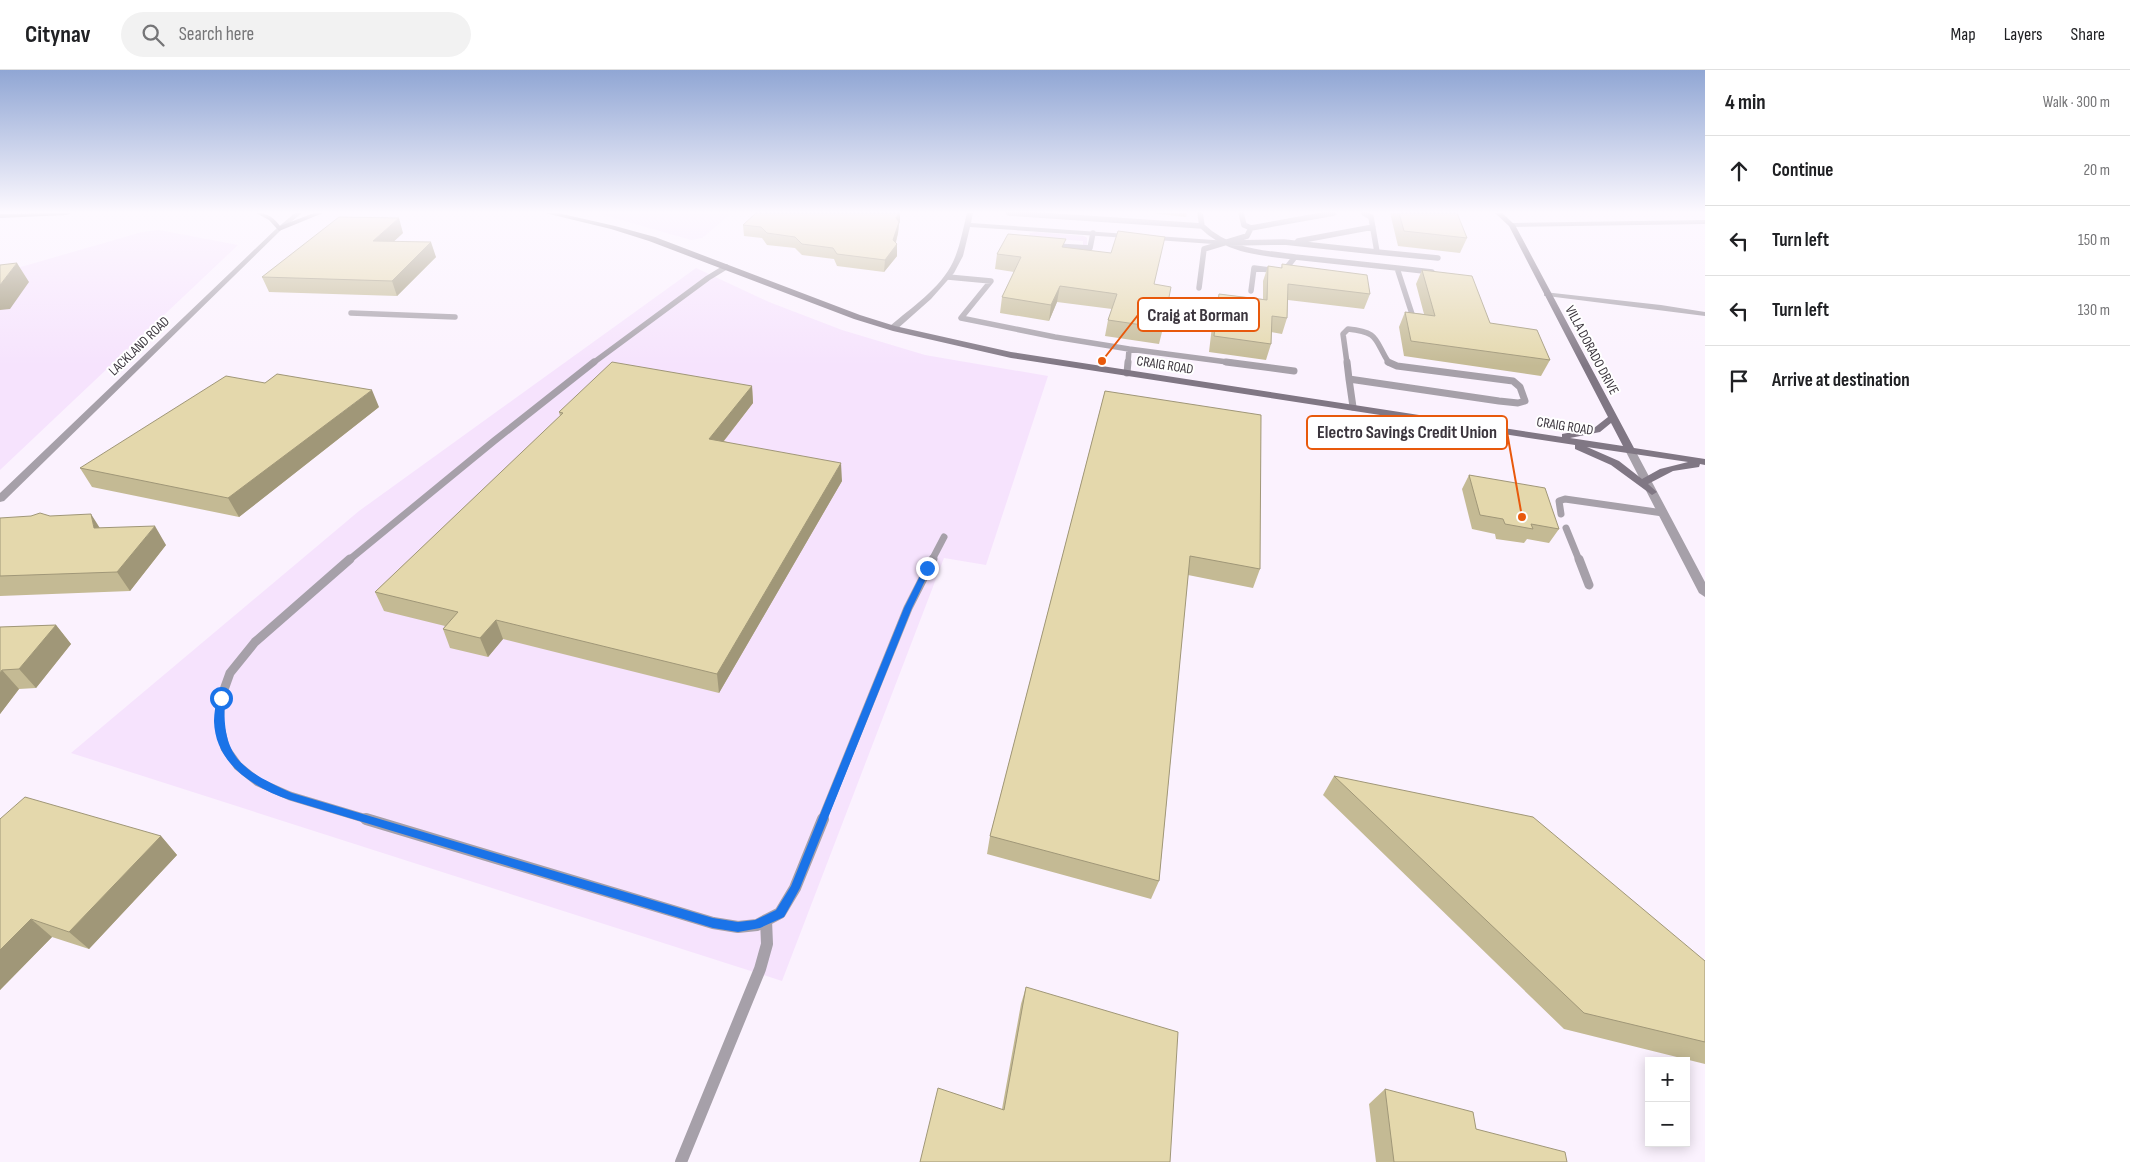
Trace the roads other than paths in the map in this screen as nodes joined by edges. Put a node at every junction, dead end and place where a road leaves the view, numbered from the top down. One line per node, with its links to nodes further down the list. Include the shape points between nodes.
1 (243, 264): 31 (street, LACKLAND ROAD)
2 (718, 264): 8 (main road, CRAIG ROAD)
3 (956, 264): 11 (street)
4 (1202, 264): 12 (lane)
5 (1291, 264): 13 (lane, via 1287,272 1254,268)
6 (1360, 264): 9 (lane)
7 (1532, 264): 14 (main road, VILLA DORADO DRIVE)
8 (726, 267): 19 (main road, CRAIG ROAD); 38 (lane, via 593,363 494,441 280,619 255,642 230,673 221,698 219,722 225,748 238,766 258,782 290,796 713,923 738,927)
9 (1398, 268): 10 (lane); 16 (lane)
10 (1436, 272)
11 (948, 277): 19 (street); 20 (lane, via 990,282 961,318)
12 (1199, 288)
13 (1251, 291)
14 (1547, 294): 17 (street); 25 (main road, VILLA DORADO DRIVE)
15 (352, 312): 18 (lane)
16 (1412, 314)
17 (1705, 314)
18 (455, 317)
19 (893, 328): 21 (main road, CRAIG ROAD, via 1011,355)
20 (1129, 349): 21 (lane); 22 (lane)
21 (1127, 372): 24 (main road, CRAIG ROAD)
22 (1294, 372)
23 (1349, 379): 23 (lane, via 1343,334 1348,329 1366,330 1377,335 1389,363 1513,381 1520,387 1525,401 1498,401); 24 (lane)
24 (1353, 407): 26 (main road, CRAIG ROAD)
25 (1613, 417): 26 (main road, via 1591,432); 27 (main road, VILLA DORADO DRIVE)
26 (1551, 437): 27 (main road, CRAIG ROAD); 30 (main road, via 1615,463)
27 (1630, 450): 28 (main road, CRAIG ROAD); 29 (street)
28 (1705, 463): 29 (main road, via 1670,468)
29 (1646, 481): 30 (street)
30 (1652, 492): 32 (street)
31 (0, 499)
32 (1663, 513): 33 (lane, via 1565,499 1558,501); 37 (street)
33 (1561, 514)
34 (1566, 528): 36 (lane)
35 (944, 537): 38 (lane, via 908,608 795,888 780,913)
36 (1589, 585)
37 (1705, 593)
38 (766, 920): 39 (lane, via 767,944 760,969)
39 (681, 1162)

